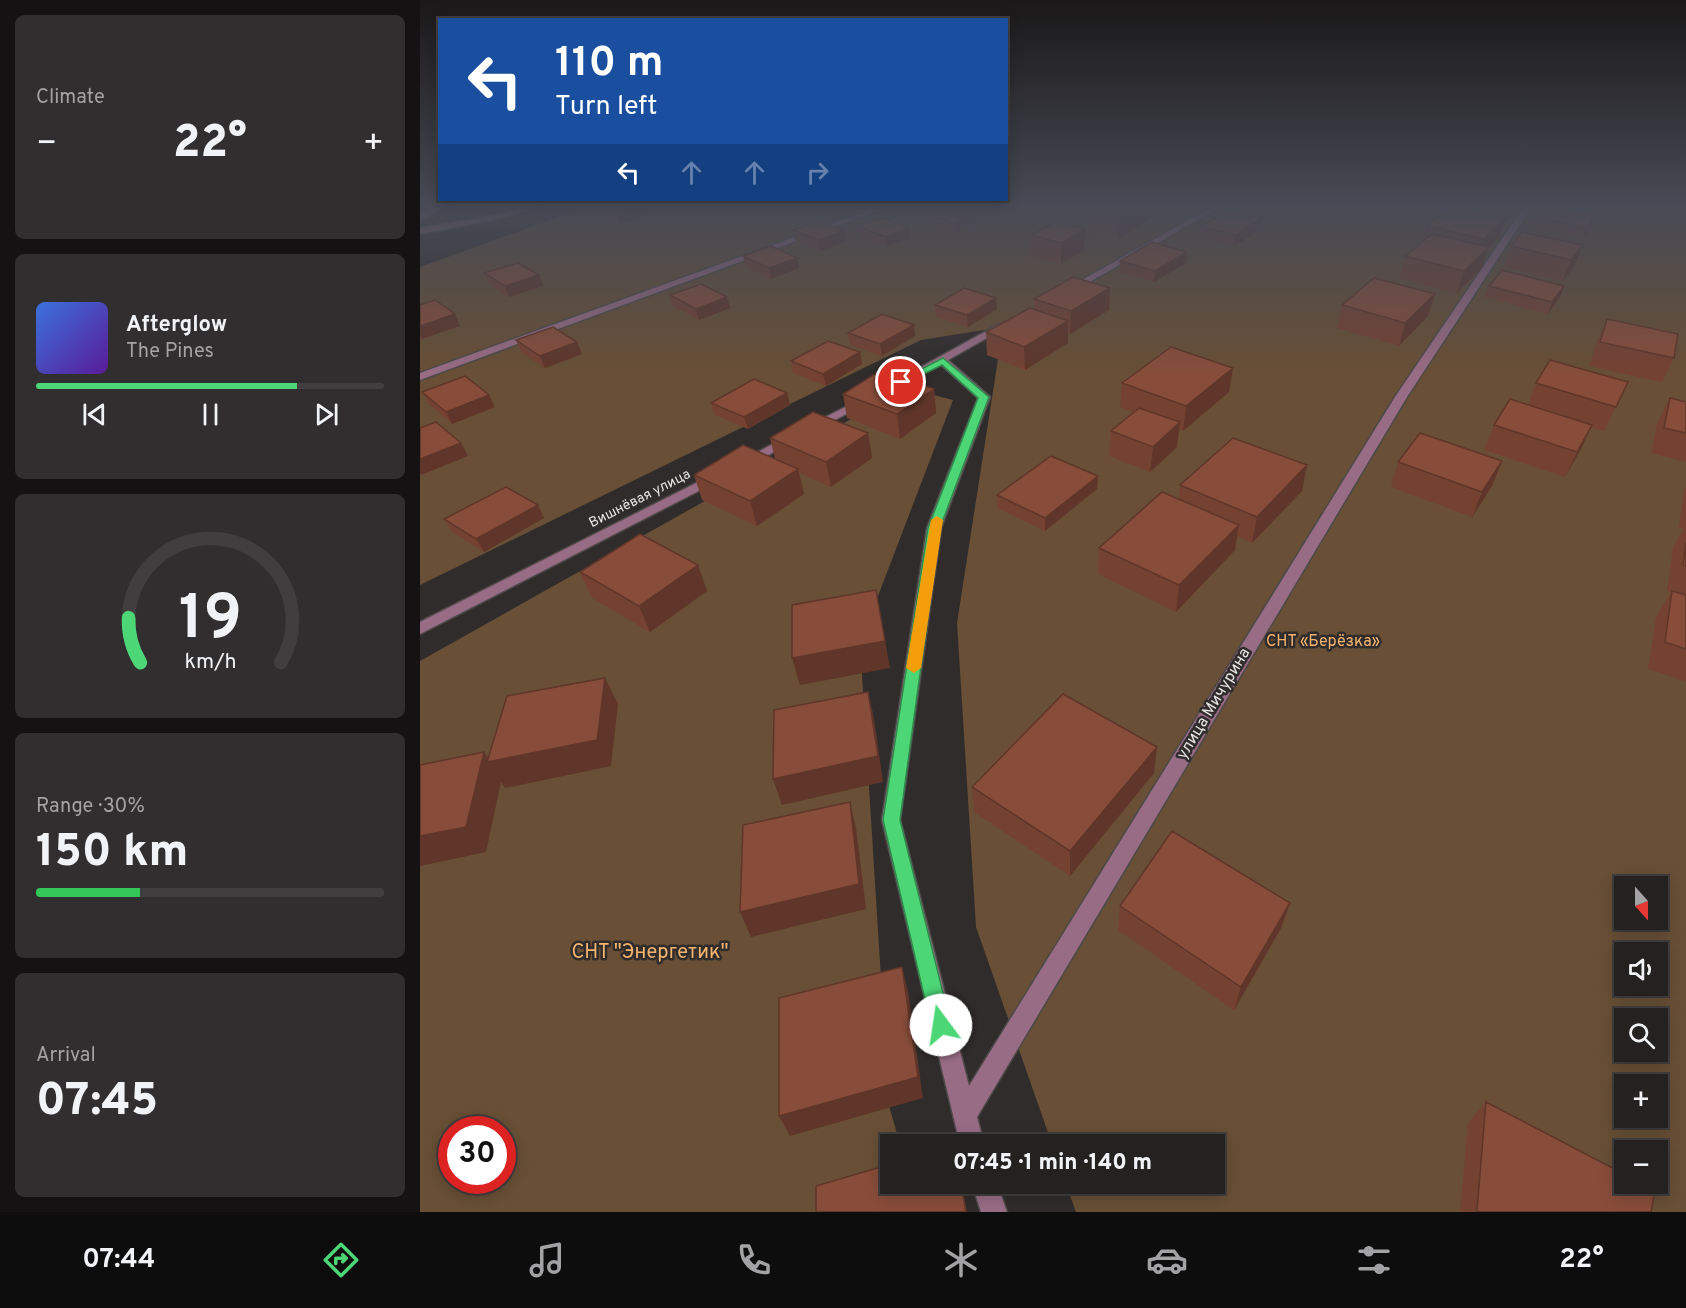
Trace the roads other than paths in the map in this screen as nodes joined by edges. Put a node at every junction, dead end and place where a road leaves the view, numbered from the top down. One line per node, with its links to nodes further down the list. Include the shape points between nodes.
1 (735, 262): 7 (street)
2 (1119, 262): 4 (street)
3 (1491, 262): 9 (street, улица Мичурина, via 1401,397)
4 (1055, 297)
5 (1014, 320): 6 (street, Вишнёвая улица)
6 (943, 360): 8 (street, Вишнёвая улица); 9 (street, via 984,397 934,528 891,820)
7 (420, 376)
8 (420, 628)
9 (963, 1116): 10 (street)
10 (969, 1134)
11 (988, 1194): 12 (street)
12 (994, 1212)

